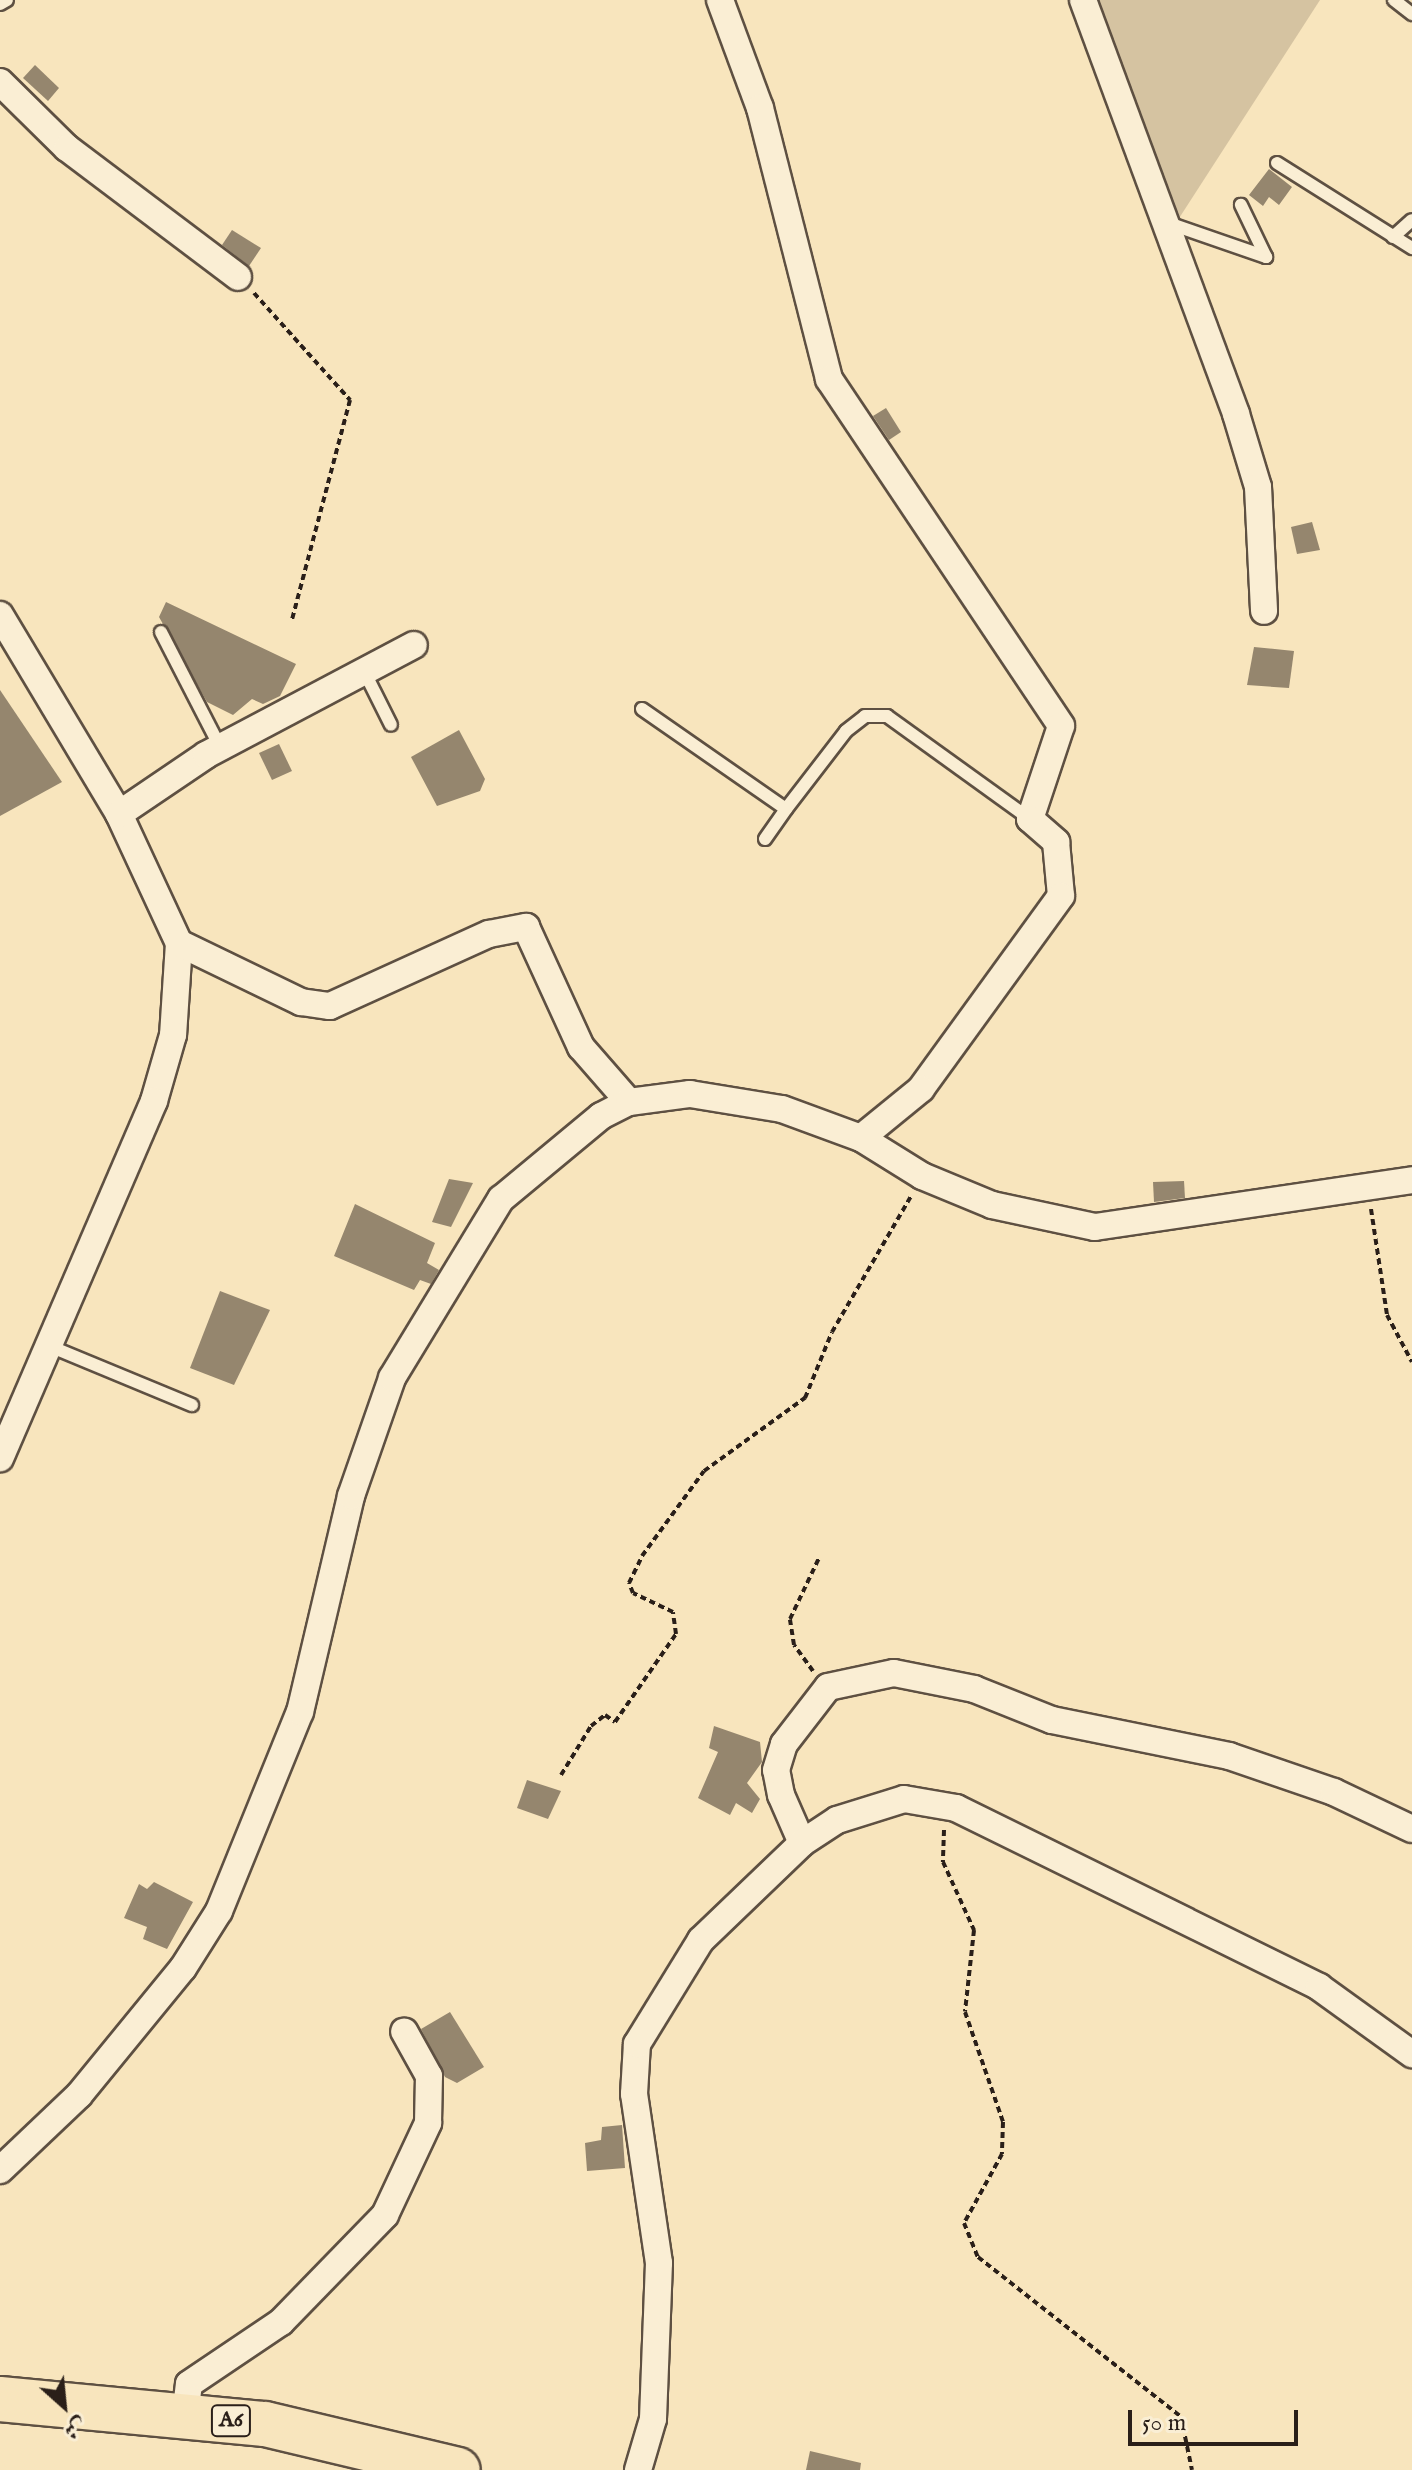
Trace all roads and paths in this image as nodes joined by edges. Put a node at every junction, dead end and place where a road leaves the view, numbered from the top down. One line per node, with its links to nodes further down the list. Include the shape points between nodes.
1 (7, 0): 5 (lane)
2 (720, 0): 26 (street, via 760,108 829,379 1061,726 1059,751)
3 (1083, 0): 11 (street)
4 (1394, 0): 6 (lane)
5 (0, 4)
6 (1412, 14)
7 (0, 82): 14 (street, via 67,148)
8 (1277, 163): 12 (lane)
9 (1241, 205): 11 (lane, via 1266,257)
10 (1412, 220): 12 (lane)
11 (1165, 222): 15 (street, via 1258,487)
12 (1393, 237): 13 (lane)
13 (1412, 248)
14 (238, 277): 17 (path, via 306,343 350,400)
15 (1264, 611)
16 (0, 615): 25 (street)
17 (292, 619)
18 (161, 632): 23 (lane)
19 (414, 645): 20 (street)
20 (364, 671): 22 (lane); 23 (street)
21 (642, 709): 24 (lane)
22 (391, 725)
23 (220, 747): 25 (street)
24 (786, 809): 26 (lane, via 846,731 865,716 887,716); 27 (lane)
25 (119, 814): 28 (street)
26 (1030, 819): 30 (street, via 1056,842 1061,896 921,1089)
27 (765, 839)
28 (179, 943): 29 (street, via 301,1002 330,1006 489,934 526,927 581,1047); 34 (street, via 173,1035 154,1101)
29 (629, 1102): 30 (street, via 730,1097); 46 (street, via 526,1175 472,1240 374,1417 300,1712 219,1911 183,1968 71,2104)
30 (861, 1138): 31 (street)
31 (922, 1176): 33 (street, via 992,1205 1095,1227); 40 (path, via 832,1332 805,1398 704,1471 642,1556 629,1583 633,1593 673,1612 676,1634 615,1722 605,1715 591,1726)
32 (1412, 1180): 33 (street)
33 (1368, 1191): 35 (path, via 1387,1315)
34 (47, 1345): 36 (lane); 37 (street)
35 (1412, 1362)
36 (192, 1405)
37 (0, 1458)
38 (819, 1558): 39 (path, via 790,1619 794,1645)
39 (828, 1687): 42 (street, via 894,1673 974,1689 1052,1720 1229,1756 1334,1792); 43 (street, via 797,1721 776,1770)
40 (561, 1775)
41 (945, 1804): 43 (street, via 877,1805); 45 (street, via 1319,1987); 51 (path, via 943,1862 974,1930 965,2012 1003,2122 1002,2154 964,2223 978,2257 1181,2417)
42 (1412, 1829)
43 (802, 1843): 50 (street, via 701,1940 637,2044 634,2094 659,2263 653,2419)
44 (404, 2031): 48 (street, via 429,2076 428,2123 385,2215 281,2322 189,2384)
45 (1412, 2054)
46 (0, 2170)
47 (0, 2399): 48 (highway, A6)
48 (185, 2416): 49 (highway, A6, via 334,2437)
49 (458, 2470)
50 (638, 2470)
51 (1192, 2470)

